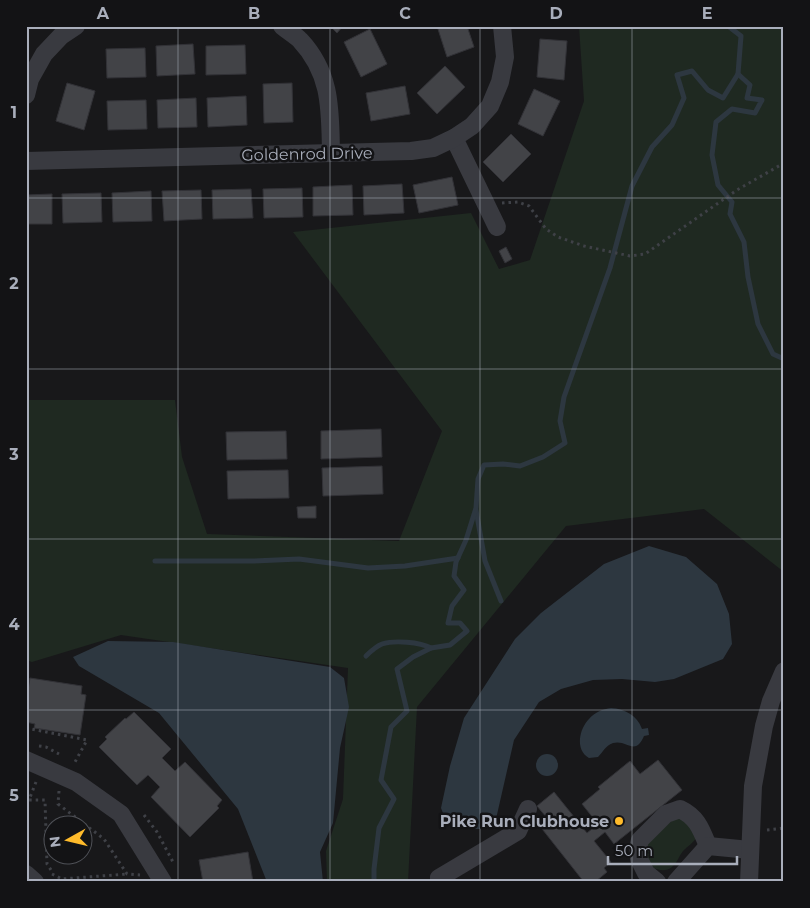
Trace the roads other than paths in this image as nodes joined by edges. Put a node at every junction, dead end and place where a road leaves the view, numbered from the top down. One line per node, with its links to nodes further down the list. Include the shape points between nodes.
1 (76, 26): 4 (street, via 44,54 30,79)
2 (282, 26): 6 (street, via 300,40 321,73 330,109)
3 (502, 26): 5 (street, Goldenrod Drive, via 505,56 500,82 490,106 472,126)
4 (26, 95)
5 (454, 138): 6 (street, Goldenrod Drive, via 433,148 411,151); 8 (street)
6 (331, 153): 7 (street, Goldenrod Drive)
7 (26, 161)
8 (497, 227)
9 (784, 671): 13 (street, via 763,735 754,786)
10 (26, 760): 16 (street, via 76,782 121,814)
11 (528, 809): 17 (street, via 518,831 439,878)
12 (708, 846): 13 (street); 18 (street, via 700,826 689,813 680,809 666,814 640,840 638,848 646,873); 19 (street)
13 (750, 850): 20 (street)
14 (26, 874): 15 (street)
15 (42, 880)
16 (163, 882)
17 (440, 882)
18 (657, 882)
19 (676, 882)
20 (749, 882)

